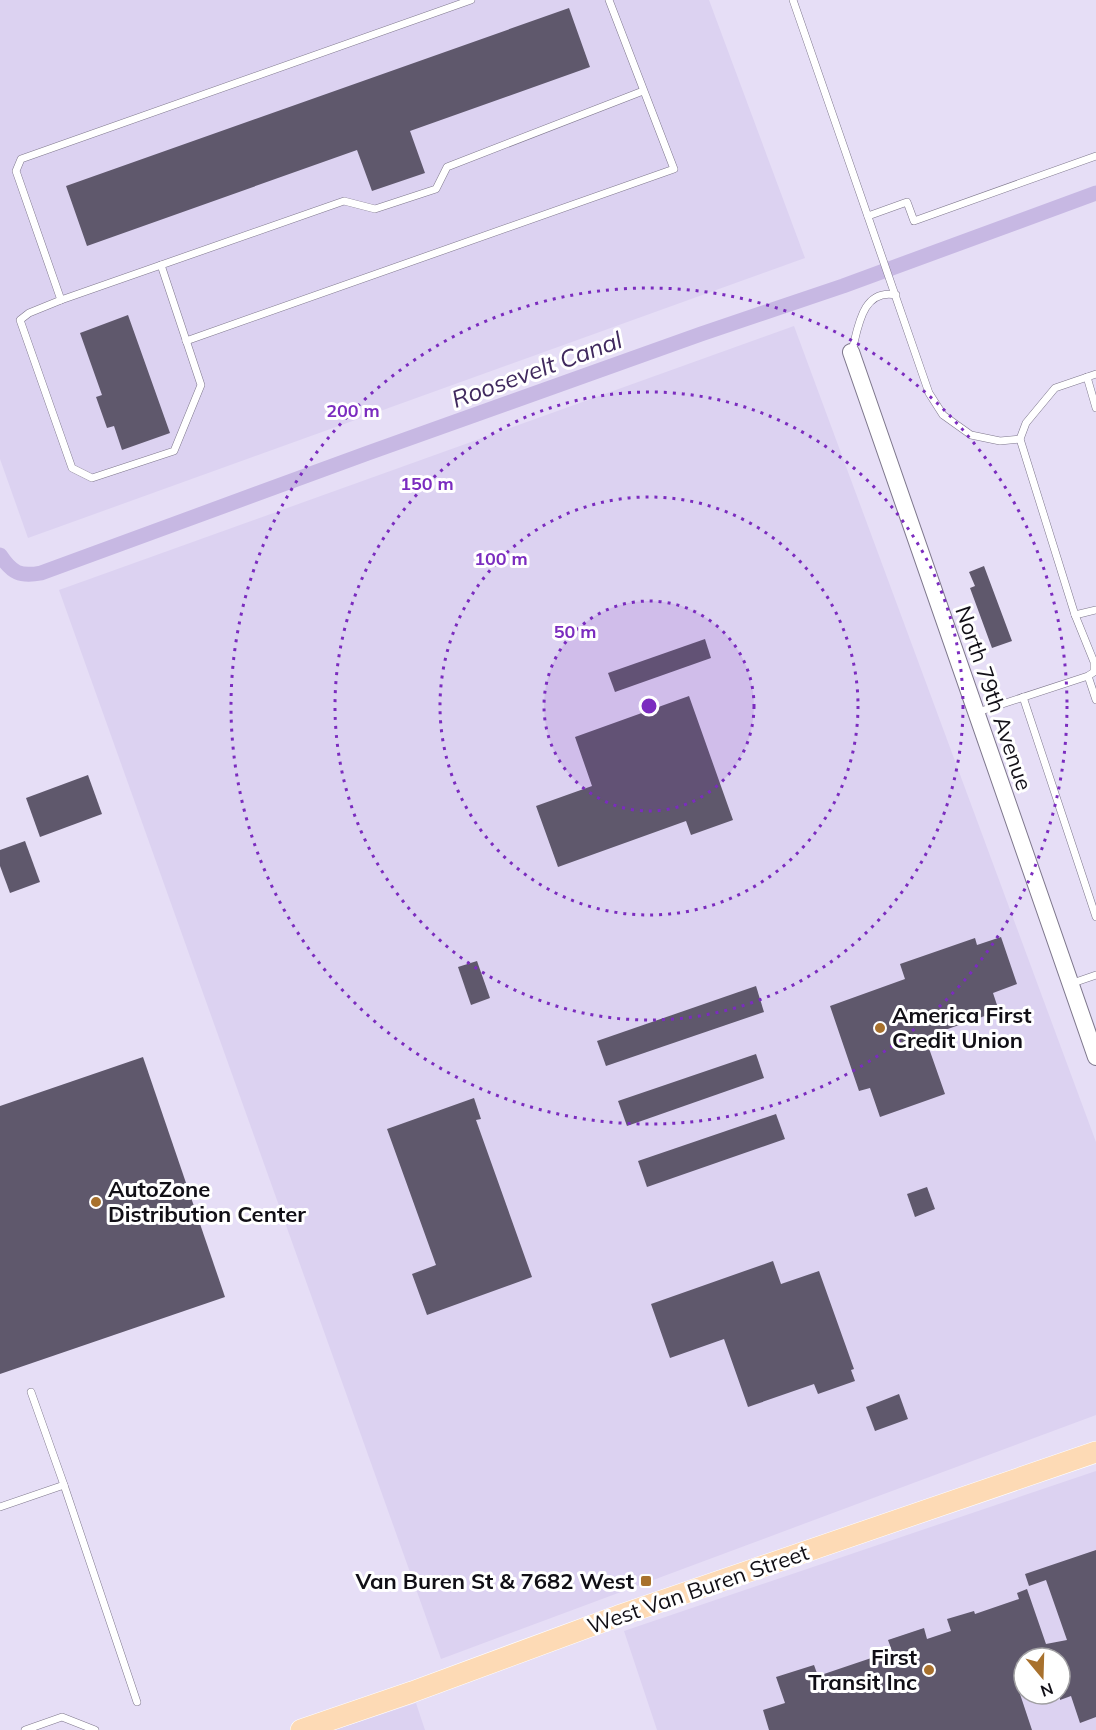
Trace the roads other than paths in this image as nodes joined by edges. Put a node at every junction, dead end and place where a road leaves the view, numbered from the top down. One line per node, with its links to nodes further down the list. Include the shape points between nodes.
1 (471, 0): 9 (lane, via 21,159 16,171)
2 (609, 0): 4 (lane)
3 (793, 0): 6 (lane)
4 (643, 90): 7 (lane, via 447,167 436,189 375,209 344,201); 10 (lane, via 674,169)
5 (1096, 156): 6 (lane, via 914,222 907,201)
6 (868, 216): 8 (lane)
7 (160, 265): 9 (lane); 10 (lane)
8 (896, 295): 11 (lane, via 887,293 872,300 861,313); 15 (lane, via 930,393 943,414 970,435 1000,441)
9 (61, 300): 10 (lane, via 20,320 72,468 92,478 174,451 201,386)
10 (186, 341)
11 (851, 352): 21 (street, North 79th Avenue)
12 (1096, 374): 13 (lane)
13 (1087, 377): 14 (lane); 15 (lane, via 1055,388 1026,423)
14 (1096, 408)
15 (1020, 439): 17 (lane)
16 (1096, 609): 17 (lane)
17 (1075, 615): 18 (lane, via 1094,662 1094,672)
18 (1088, 676): 19 (lane); 20 (lane)
19 (1023, 698): 21 (lane); 22 (lane)
20 (1096, 700)
21 (975, 713): 24 (street, North 79th Avenue)
22 (1096, 917)
23 (1096, 975): 24 (lane)
24 (1070, 984): 25 (street, North 79th Avenue)
25 (1096, 1057)
26 (31, 1392): 28 (lane)
27 (1096, 1452): 33 (main road, West Van Buren Street)
28 (64, 1485): 29 (lane); 30 (lane)
29 (0, 1507)
30 (137, 1702)
31 (25, 1730): 32 (lane, via 62,1716)
32 (94, 1730)
33 (301, 1730)

